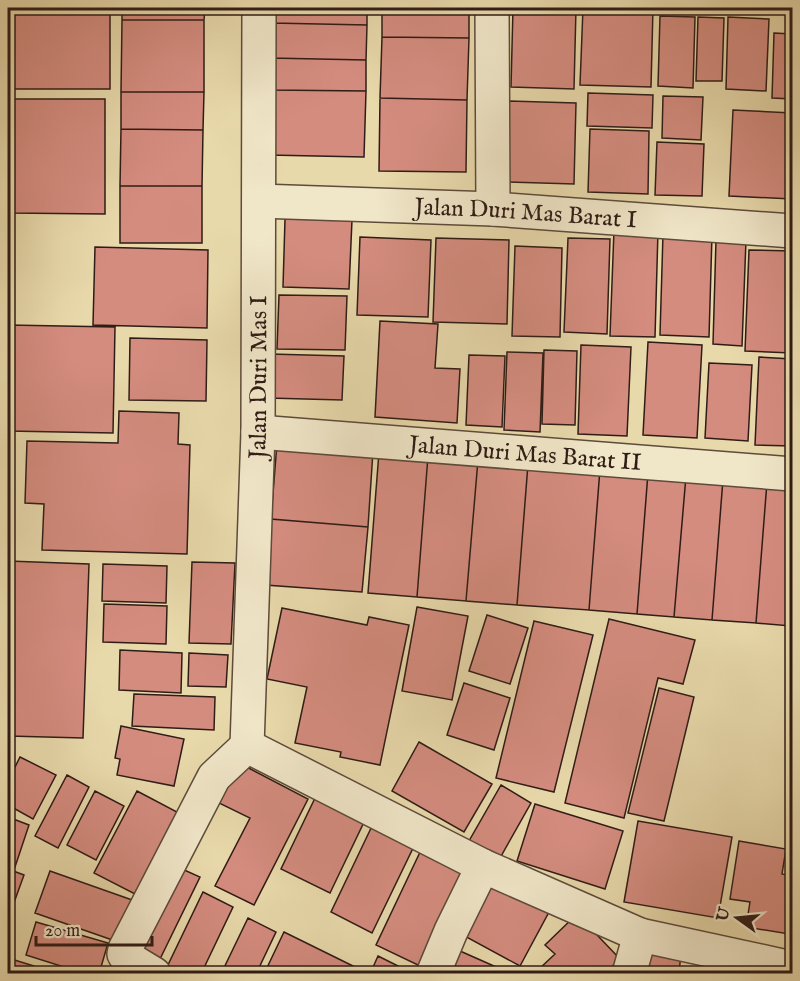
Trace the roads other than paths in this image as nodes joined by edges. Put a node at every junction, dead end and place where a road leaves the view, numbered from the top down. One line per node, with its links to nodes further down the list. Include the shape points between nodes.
1 (259, 8): 3 (street, Jalan Duri Mas I)
2 (492, 8): 4 (street)
3 (259, 201): 4 (street, Jalan Duri Mas Barat I); 6 (street, Jalan Duri Mas I)
4 (493, 209): 5 (street, Jalan Duri Mas Barat I)
5 (792, 231)
6 (258, 432): 7 (street, Jalan Duri Mas Barat II); 8 (street, Jalan Duri Mas I)
7 (792, 474)
8 (247, 746): 9 (street); 12 (street, via 214,777 125,949 126,957)
9 (483, 866): 10 (street); 13 (street)
10 (640, 935): 11 (street); 14 (street)
11 (792, 968)
12 (154, 974)
13 (433, 974)
14 (628, 974)

